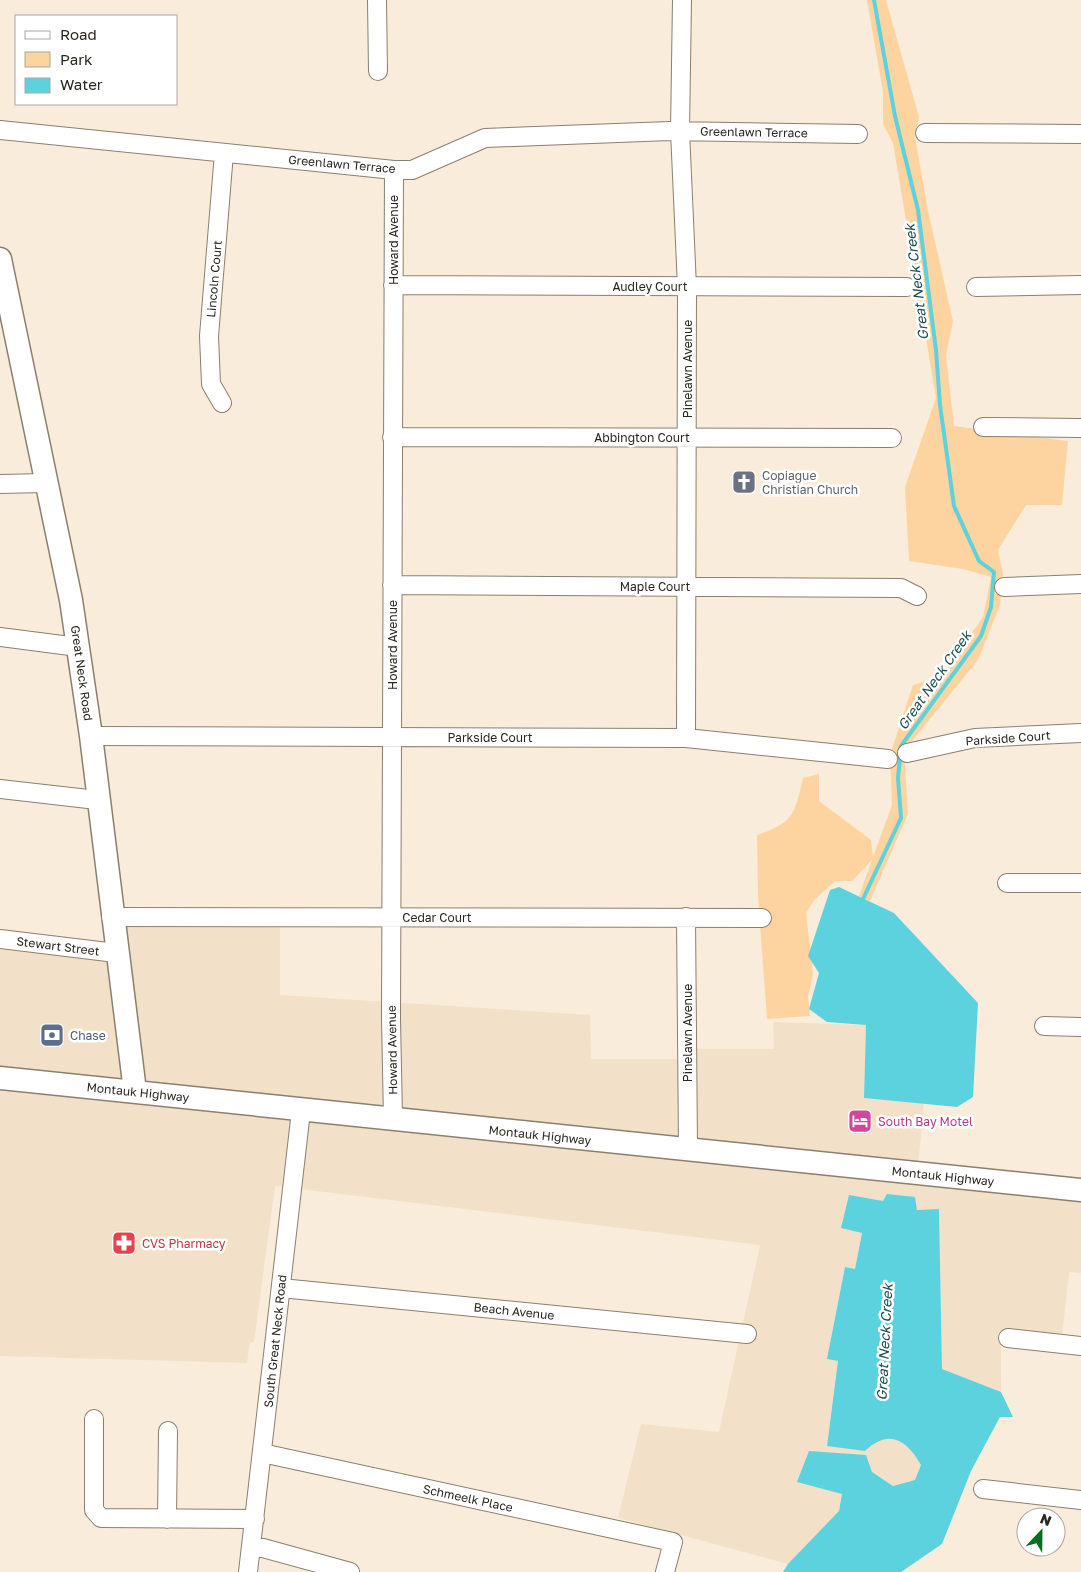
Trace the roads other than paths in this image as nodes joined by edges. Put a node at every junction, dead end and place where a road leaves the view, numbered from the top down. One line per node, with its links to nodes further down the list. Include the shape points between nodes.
1 (377, 0): 3 (street)
2 (682, 0): 5 (street, Pinelawn Avenue)
3 (378, 71)
4 (0, 130): 9 (street, Greenlawn Terrace)
5 (680, 131): 7 (street, Greenlawn Terrace); 10 (street, Greenlawn Terrace, via 485,138 412,170); 14 (street, Pinelawn Avenue)
6 (925, 133): 8 (street)
7 (858, 134)
8 (1081, 134)
9 (224, 153): 10 (street, Greenlawn Terrace); 17 (street, Lincoln Court, via 209,336 211,384)
10 (394, 170): 12 (street, Howard Avenue)
11 (1, 269): 23 (main road, Great Neck Road)
12 (393, 285): 14 (street, Audley Court); 20 (street, Howard Avenue)
13 (1081, 285): 16 (street)
14 (686, 287): 15 (street, Audley Court); 21 (street, Pinelawn Avenue)
15 (907, 287)
16 (976, 287)
17 (222, 403)
18 (983, 426): 19 (street)
19 (1081, 428)
20 (392, 437): 21 (street, Abbington Court); 26 (street, Howard Avenue)
21 (687, 437): 22 (street, Abbington Court); 27 (street, Pinelawn Avenue)
22 (892, 438)
23 (45, 483): 24 (street); 31 (main road, Great Neck Road, via 69,589)
24 (0, 484)
25 (1081, 584): 28 (street)
26 (392, 585): 27 (street, Maple Court); 34 (street, Howard Avenue)
27 (686, 586): 29 (street, Maple Court, via 901,588); 35 (street, Pinelawn Avenue)
28 (1004, 587)
29 (916, 596)
30 (0, 637): 31 (street)
31 (78, 647): 33 (main road, Great Neck Road)
32 (1081, 733): 36 (street, Parkside Court, via 975,738)
33 (91, 736): 34 (street, Parkside Court); 39 (main road, Great Neck Road)
34 (392, 736): 35 (street, Parkside Court); 42 (street, Howard Avenue)
35 (686, 738): 37 (street, Parkside Court)
36 (907, 753)
37 (888, 760)
38 (0, 789): 39 (street)
39 (97, 800): 43 (main road, Great Neck Road)
40 (1007, 883): 41 (street)
41 (1081, 883)
42 (392, 916): 43 (street, Cedar Court); 44 (street, Cedar Court); 53 (street, Howard Avenue)
43 (112, 917): 47 (main road, Great Neck Road)
44 (686, 917): 45 (street, Cedar Court); 54 (street, Pinelawn Avenue)
45 (762, 918)
46 (0, 939): 47 (street, Stewart Street)
47 (116, 953): 51 (main road, Great Neck Road)
48 (1044, 1026): 49 (street)
49 (1081, 1027)
50 (0, 1078): 51 (main road, Montauk Highway)
51 (134, 1091): 52 (main road, Montauk Highway)
52 (301, 1111): 53 (main road, Montauk Highway); 56 (street, South Great Neck Road)
53 (393, 1120): 54 (main road, Montauk Highway)
54 (688, 1150): 55 (main road, Montauk Highway)
55 (1081, 1190)
56 (280, 1288): 57 (street, Beach Avenue); 62 (street, South Great Neck Road)
57 (747, 1334)
58 (1008, 1338): 59 (street)
59 (1081, 1346)
60 (94, 1419): 65 (street, via 94,1510 102,1518)
61 (168, 1431): 65 (street)
62 (262, 1453): 66 (street, South Great Neck Road); 70 (street, Schmeelk Place, via 673,1542)
63 (983, 1489): 64 (street)
64 (1081, 1500)
65 (167, 1519): 66 (street)
66 (255, 1519): 67 (street, South Great Neck Road)
67 (252, 1544): 68 (street, South Great Neck Road); 69 (street)
68 (248, 1572)
69 (350, 1572)
70 (665, 1572)

